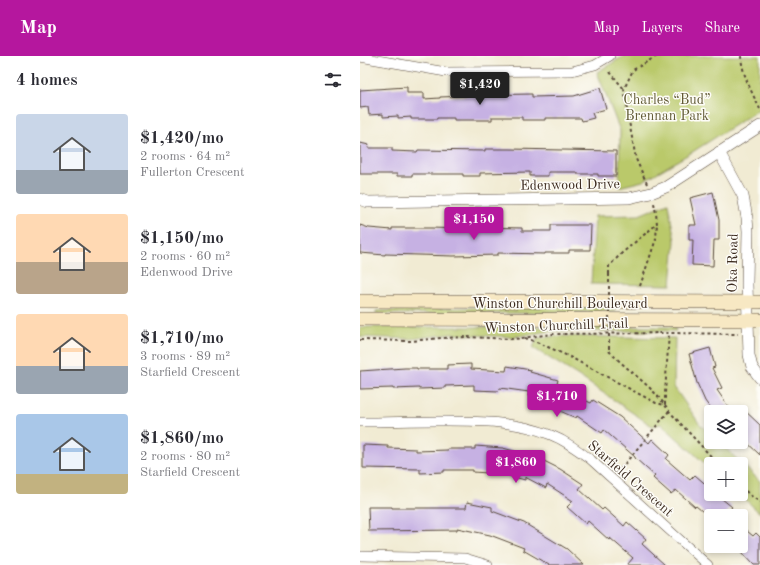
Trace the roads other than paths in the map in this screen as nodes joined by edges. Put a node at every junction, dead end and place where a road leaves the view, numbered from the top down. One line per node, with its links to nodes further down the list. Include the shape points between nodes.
1 (610, 56): 2 (street, via 595,65 572,71 446,72)
2 (360, 57)
3 (760, 126): 4 (street, Edenwood Drive)
4 (718, 152): 5 (street, Edenwood Drive, via 666,187 629,198 368,202); 7 (street, Oka Road, via 742,196 748,231 746,284)
5 (360, 199)
6 (360, 302): 7 (main road, Winston Churchill Boulevard)
7 (754, 302): 9 (street, Oka Road)
8 (360, 319): 9 (main road, Winston Churchill Boulevard)
9 (754, 320): 10 (street, Oka Road, via 749,355 752,367)
10 (760, 378)
11 (360, 422): 14 (street, Starfield Crescent, via 481,421 504,423 551,435 590,459)
12 (360, 556): 13 (street, via 465,558)
13 (488, 565)
14 (708, 565)

